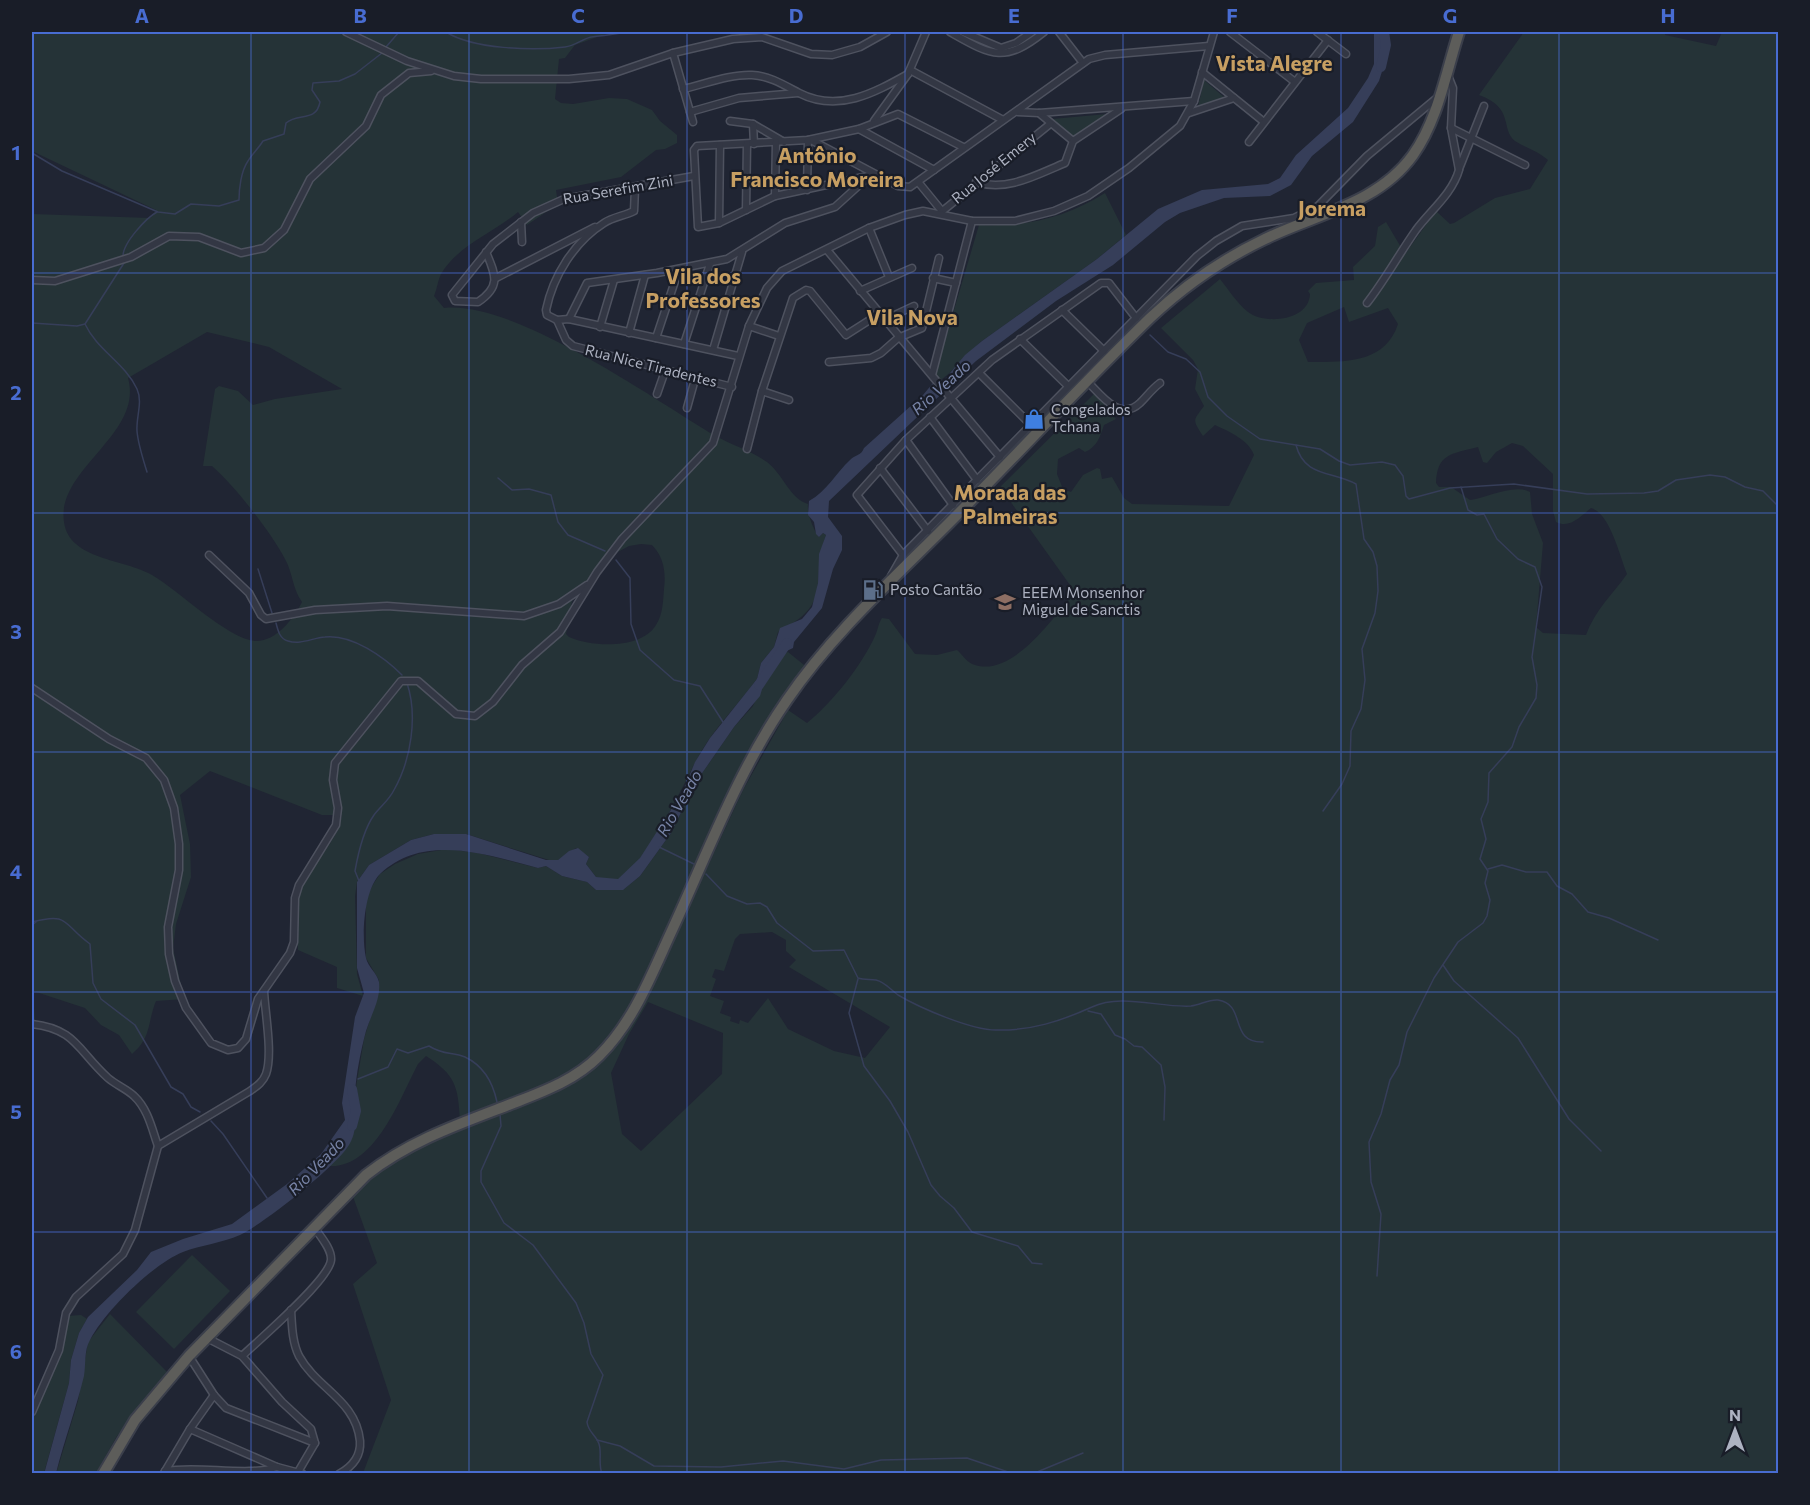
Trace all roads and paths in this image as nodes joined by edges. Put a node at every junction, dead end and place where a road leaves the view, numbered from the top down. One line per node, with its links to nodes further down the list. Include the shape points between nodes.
1 (346, 32): 20 (street)
2 (874, 32): 15 (street)
3 (888, 32): 15 (street)
4 (926, 32): 21 (street)
5 (950, 32): 8 (street, via 984,49 1006,53 1020,50)
6 (963, 32): 7 (street, via 1001,48)
7 (1032, 32)
8 (1044, 32)
9 (1059, 32): 19 (street)
10 (1214, 32): 16 (street)
11 (1230, 32): 24 (street)
12 (1317, 32): 14 (street)
13 (1459, 32): 23 (highway)
14 (1328, 40): 18 (street); 24 (street)
15 (871, 42): 17 (street, via 850,51 821,55 753,37)
16 (1209, 46): 19 (street, via 1105,55); 22 (street)
17 (673, 53): 20 (street, via 626,71 581,79 481,79); 25 (street)
18 (1346, 54)
19 (1083, 63): 33 (street)
20 (434, 70): 83 (street, via 409,73 381,95 366,126 310,179 284,230 264,248 241,254 199,237 169,236 131,257 66,278)
21 (909, 72): 26 (street, via 879,90 846,101 821,101); 36 (street); 38 (street)
22 (1202, 72): 28 (street); 29 (street)
23 (1446, 73): 27 (highway); 43 (street, via 1454,88)
24 (1295, 82): 40 (street)
25 (683, 89): 26 (street, via 752,75 771,79); 32 (street)
26 (799, 93): 32 (street, via 739,98)
27 (1438, 97): 91 (street, via 1367,156 1318,206 1294,218 1248,225 1225,235 1192,261); 111 (highway, via 1422,141 1391,179 1348,205 1261,241 1201,277 1152,316)
28 (1234, 98): 34 (street); 40 (street)
29 (1194, 101): 31 (street); 34 (street)
30 (1484, 106): 46 (street)
31 (1120, 109): 35 (street); 47 (street)
32 (690, 112): 39 (street)
33 (1018, 112): 35 (street); 36 (street)
34 (1189, 113): 66 (street, via 1166,140 1073,204 1015,221)
35 (1039, 114): 42 (street)
36 (1003, 120): 53 (street)
37 (730, 121): 41 (street)
38 (874, 121): 44 (street); 53 (street, via 900,115)
39 (693, 122)
40 (1264, 122): 50 (street)
41 (753, 124): 49 (street); 51 (street)
42 (1050, 124): 47 (street); 59 (street, Rua José Emery)
43 (1451, 128): 46 (street); 56 (street)
44 (859, 129): 45 (street); 55 (street)
45 (810, 140): 49 (street); 57 (street); 62 (street)
46 (1472, 140): 54 (street); 56 (street)
47 (1074, 141): 59 (street, via 1067,161 1040,174 1001,186)
48 (776, 142): 49 (street); 51 (street); 63 (street)
49 (784, 142)
50 (1249, 142)
51 (751, 144): 52 (street); 64 (street)
52 (720, 145): 58 (street, via 697,146); 69 (street)
53 (963, 147): 55 (street)
54 (1525, 165)
55 (934, 170): 60 (street)
56 (1459, 170): 87 (street, via 1450,189 1417,229)
57 (870, 174): 60 (street, via 898,186); 62 (street); 73 (street, via 835,207 785,223)
58 (694, 176): 61 (street, Rua Serefim Zini); 69 (street, via 700,228)
59 (976, 182): 65 (street, Rua José Emery)
60 (919, 183): 65 (street)
61 (634, 188): 67 (street, Rua Serefim Zini, via 555,202); 68 (street, via 634,211)
62 (807, 190): 63 (street)
63 (775, 196): 64 (street)
64 (747, 210): 69 (street)
65 (941, 211): 66 (street); 70 (street, via 905,215)
66 (972, 221): 85 (street)
67 (521, 222): 71 (street); 74 (street, Rua Serefim Zini)
68 (604, 223): 81 (street); 93 (street, via 577,247 558,274 546,310 547,315)
69 (718, 223)
70 (869, 228): 72 (street); 80 (street)
71 (522, 242)
72 (827, 250): 86 (street); 95 (street, via 782,271 761,297)
73 (742, 251): 76 (street); 103 (street)
74 (486, 252): 81 (street); 81 (street, Rua Serefim Zini, via 452,298 463,303 478,302)
75 (939, 258): 82 (street)
76 (710, 264): 78 (street); 102 (street)
77 (912, 268): 80 (street)
78 (679, 269): 79 (street); 99 (street)
79 (645, 275): 84 (street); 97 (street)
80 (889, 277): 86 (street)
81 (496, 278)
82 (933, 278): 85 (street); 100 (street, via 926,316 919,330)
83 (32, 280)
84 (614, 280): 92 (street, via 587,283); 96 (street)
85 (956, 284): 109 (street)
86 (860, 291): 90 (street)
87 (1367, 303)
88 (914, 306): 94 (street)
89 (1062, 310): 91 (street, via 1101,284 1109,283); 101 (street); 104 (street)
90 (879, 314): 94 (street); 98 (street, via 846,335 806,290 790,303)
91 (1136, 318): 104 (street)
92 (569, 319): 93 (street); 96 (street)
93 (557, 320): 107 (street, Rua Nice Tiradentes, via 570,344)
94 (884, 320): 100 (street)
95 (749, 326): 98 (street); 105 (street)
96 (600, 327): 97 (street)
97 (629, 333): 99 (street)
98 (779, 336): 115 (street)
99 (656, 338): 102 (street)
100 (898, 338): 106 (street, via 871,358); 109 (street)
101 (1020, 339): 108 (street); 113 (street)
102 (684, 344): 103 (street)
103 (712, 350): 105 (street)
104 (1104, 351): 113 (street)
105 (738, 356): 114 (street)
106 (829, 362)
107 (665, 370): 110 (street, Rua Nice Tiradentes); 116 (street)
108 (979, 373): 117 (street); 121 (street)
109 (932, 375): 117 (street)
110 (696, 379): 114 (street, Rua Nice Tiradentes); 119 (street)
111 (1087, 381): 112 (street, via 1122,410 1138,405); 132 (highway)
112 (1160, 383)
113 (1068, 386): 121 (street)
114 (732, 387): 131 (street, via 713,443 633,525)
115 (762, 391): 118 (street); 123 (street)
116 (657, 394)
117 (950, 395): 120 (street); 124 (street)
118 (789, 400)
119 (687, 408)
120 (930, 417): 122 (street); 126 (street)
121 (1031, 425): 124 (street)
122 (906, 440): 125 (street); 127 (street)
123 (747, 449)
124 (1000, 457): 126 (street)
125 (880, 468): 128 (street); 130 (street, via 858,492 858,498)
126 (977, 480): 127 (street)
127 (953, 505): 128 (street)
128 (927, 531): 130 (street)
129 (209, 555): 131 (street, via 249,593 266,619 315,610 387,606 524,616 559,604)
130 (903, 555): 132 (street)
131 (592, 580): 134 (street, via 560,632 522,665 484,711 461,716 424,686 407,679 395,686 370,722 346,746 333,771 336,825 299,885 294,942)
132 (888, 584): 137 (highway, via 830,645 768,731 624,1028 597,1058 562,1083 420,1140 389,1157)
133 (32, 688): 134 (street, via 109,739 146,758 164,780 177,821 180,856 168,927 169,954 186,1008 211,1043 228,1050 238,1048 246,1039)
134 (264, 991): 136 (street, via 268,1062 261,1083)
135 (32, 1024): 136 (street, via 66,1033 110,1081 135,1096)
136 (158, 1146): 143 (street, via 135,1230 123,1254 76,1297 66,1313 59,1350)
137 (314, 1227): 138 (street, via 331,1260); 139 (highway)
138 (291, 1310): 141 (street); 150 (street, via 299,1356 357,1420 358,1457)
139 (206, 1337): 140 (highway); 141 (street)
140 (189, 1356): 142 (street); 148 (highway, via 135,1420)
141 (242, 1356): 145 (street, via 311,1430)
142 (214, 1395): 144 (street); 145 (street, via 235,1413)
143 (32, 1412)
144 (190, 1429): 146 (street); 147 (street)
145 (315, 1443): 149 (street)
146 (277, 1467): 147 (street, via 258,1471 191,1468); 149 (street)
147 (164, 1472)
148 (103, 1473)
149 (301, 1473)
150 (339, 1473)

